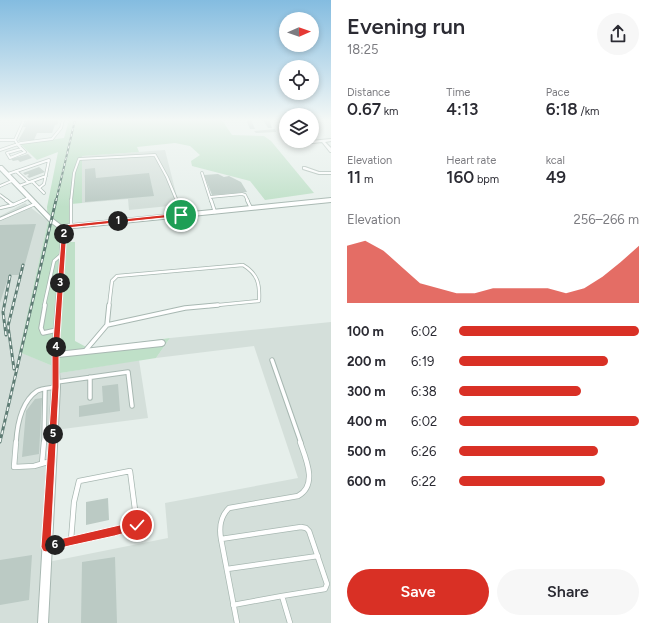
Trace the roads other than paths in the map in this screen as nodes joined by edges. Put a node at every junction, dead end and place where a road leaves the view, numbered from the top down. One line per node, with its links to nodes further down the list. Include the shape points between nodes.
1 (22, 149): 1 (lane, via 25,152 11,158 7,154)
2 (0, 168): 6 (street)
3 (304, 168): 5 (street, via 319,173)
4 (16, 171): 6 (lane); 8 (lane, via 49,160); 11 (lane)
5 (331, 173)
6 (8, 174): 9 (street)
7 (202, 174): 18 (lane)
8 (46, 176): 10 (lane); 14 (lane, via 44,184)
9 (14, 180): 12 (lane); 13 (street)
10 (32, 181): 11 (lane); 14 (lane)
11 (28, 182): 13 (lane)
12 (0, 186)
13 (19, 186): 17 (street)
14 (39, 188): 15 (lane)
15 (44, 193)
16 (0, 194): 21 (lane)
17 (30, 197): 20 (street); 21 (lane)
18 (210, 197): 23 (lane, via 242,194); 24 (lane)
19 (331, 200): 23 (street)
20 (35, 204): 26 (lane); 27 (street, via 59,226)
21 (13, 205): 22 (lane)
22 (0, 208)
23 (251, 208): 24 (street)
24 (215, 212): 25 (street)
25 (181, 215): 27 (street); 27 (lane, via 166,172 155,155 82,158 76,163)
26 (0, 219)
27 (68, 226): 28 (street)
28 (62, 254): 30 (street); 30 (lane, via 54,261 41,328 43,333)
29 (107, 325): 29 (lane, via 185,308 259,301 260,286 252,270 242,265 117,276 112,281); 32 (lane)
30 (57, 330): 33 (street)
31 (162, 343): 32 (street)
32 (86, 351): 33 (street)
33 (55, 354): 36 (street)
34 (272, 360): 42 (lane, via 309,467 309,482 304,494 298,496 230,508 224,512 220,521)
35 (90, 378): 36 (lane); 38 (lane); 39 (lane, via 128,372)
36 (56, 384): 37 (lane); 40 (street)
37 (45, 389): 41 (lane); 41 (lane, via 38,390 26,403 18,427 14,468 34,466)
38 (90, 398)
39 (132, 406)
40 (52, 461): 41 (lane); 44 (street)
41 (42, 462)
42 (221, 539): 45 (lane, via 301,527 309,531); 46 (lane)
43 (71, 540): 43 (lane, via 111,533 137,525 130,471 79,481 74,502); 44 (lane)
44 (46, 547): 49 (street)
45 (318, 556): 46 (lane); 47 (lane, via 327,584 325,589)
46 (227, 569): 48 (lane)
47 (282, 596): 48 (lane); 51 (lane)
48 (233, 604): 50 (lane)
49 (43, 623)
50 (237, 623)
51 (290, 623)

